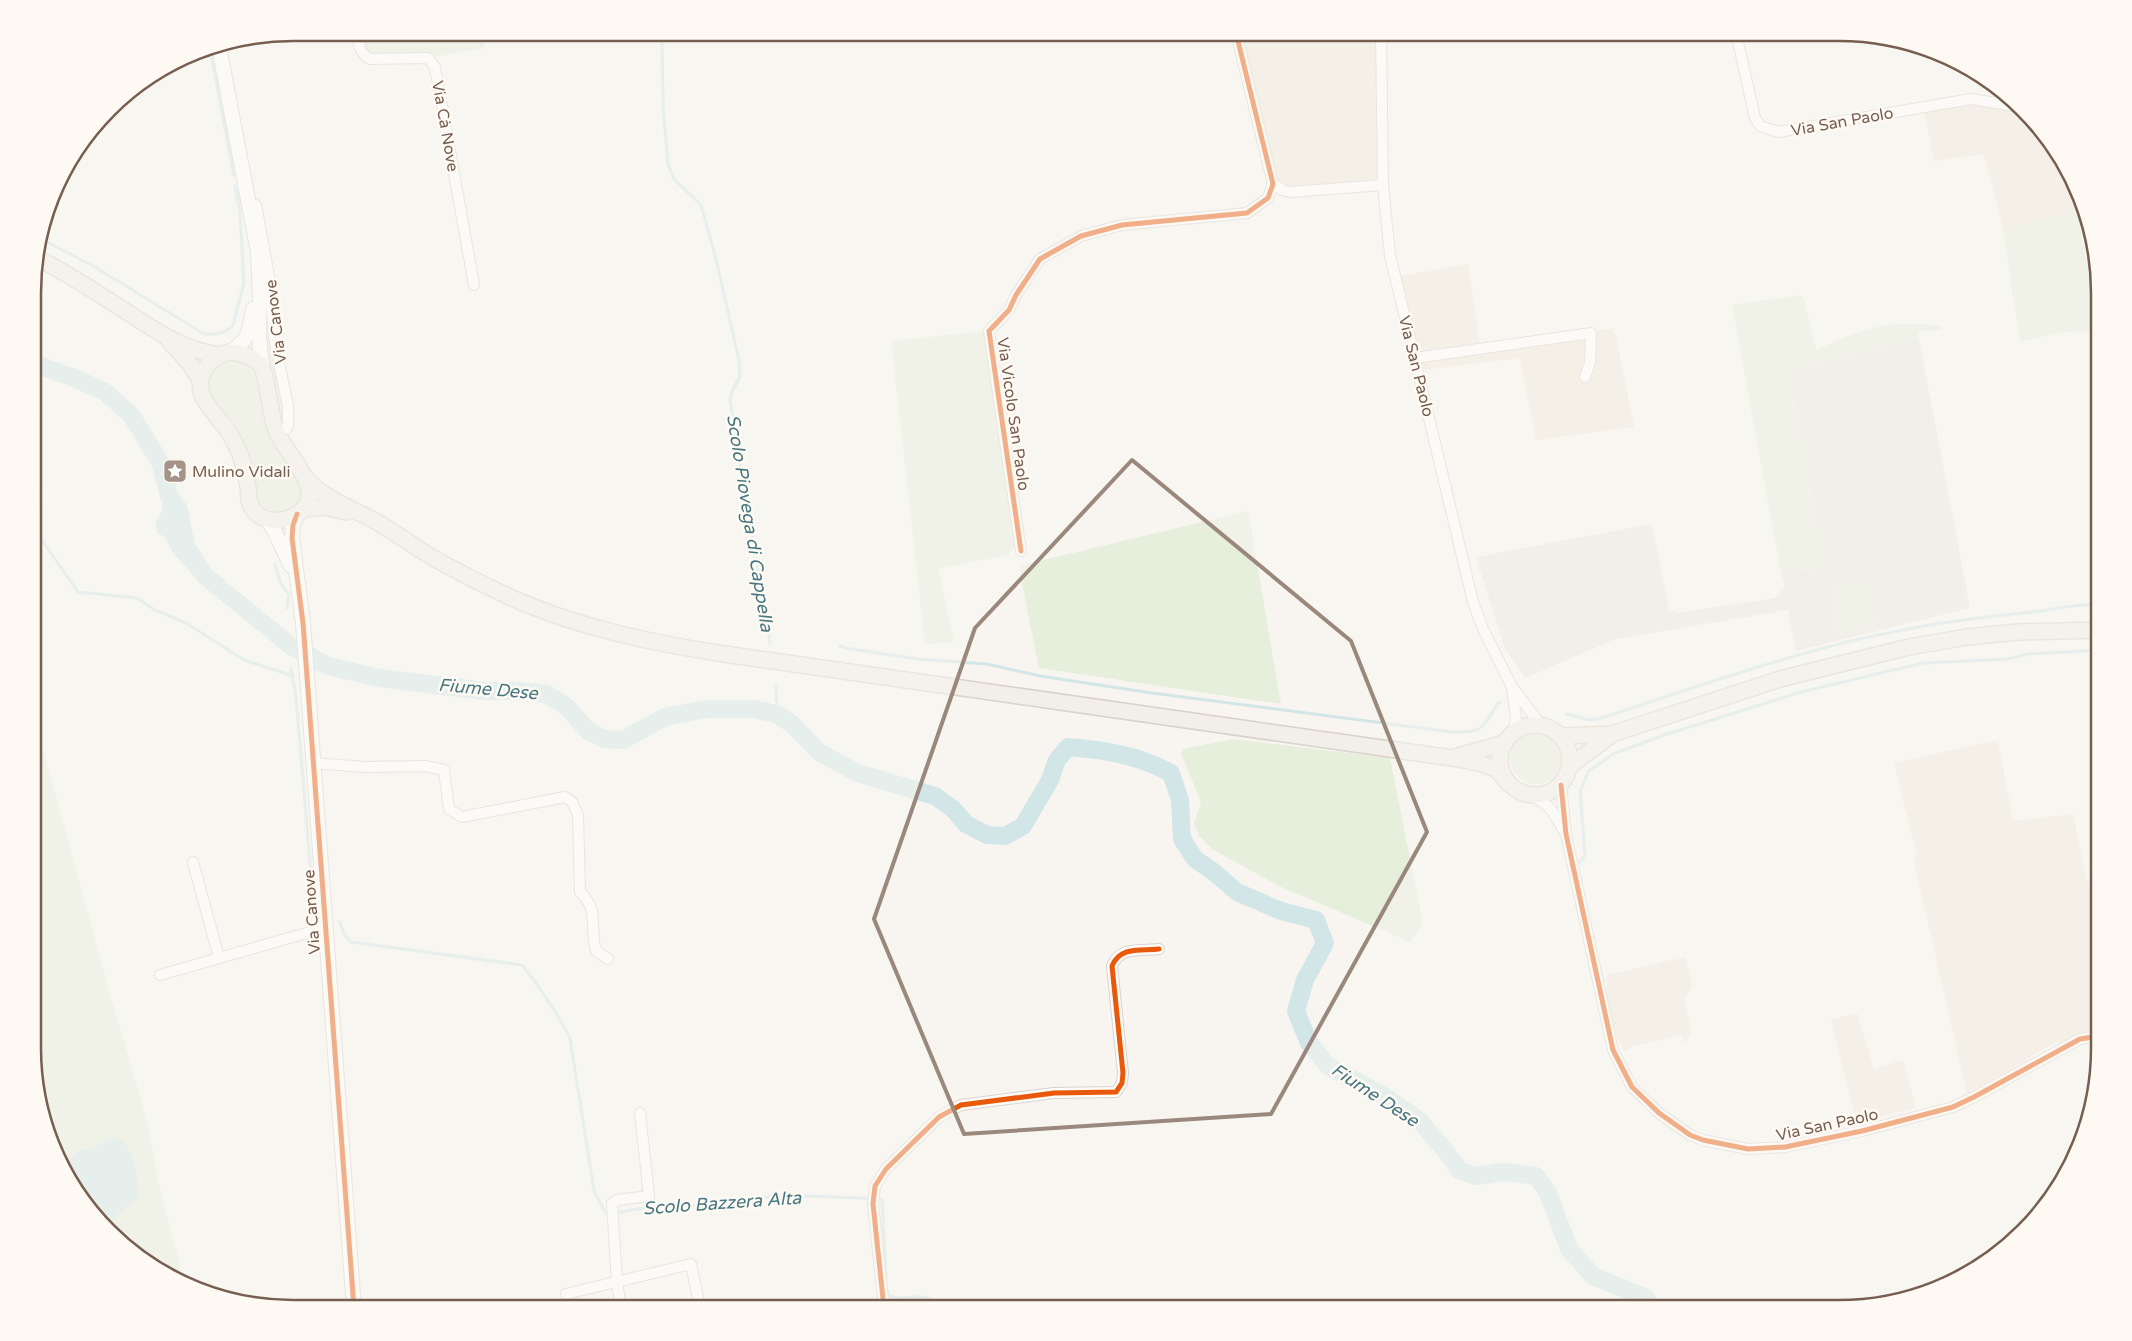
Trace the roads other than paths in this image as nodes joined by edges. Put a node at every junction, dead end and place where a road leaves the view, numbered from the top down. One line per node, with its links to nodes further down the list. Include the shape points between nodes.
1 (358, 41): 12 (street, Via Cà Nove, via 363,55 370,59 428,58 435,67)
2 (1238, 41): 7 (street)
3 (1381, 41): 8 (street, Via San Paolo)
4 (1738, 41): 6 (street, Via San Paolo, via 1754,118 1760,126 1778,132 1971,99)
5 (220, 52): 11 (street, Via Canove, via 258,252)
6 (2006, 105)
7 (1273, 184): 8 (street, via 1290,192); 24 (street, Via Vicolo San Paolo, via 1268,198 1247,213 1122,225 1081,236 1040,259 1009,310 989,331)
8 (1383, 185): 15 (street, Via San Paolo, via 1390,255)
9 (256, 205): 19 (street, Via Canove, via 270,282 274,338 288,406 288,426)
10 (43, 261): 13 (main road)
11 (260, 279): 14 (street, Via Canove, via 249,333 239,348); 16 (street, Via Canove)
12 (474, 285)
13 (167, 338): 14 (main road, via 190,348); 18 (main road)
14 (225, 353): 16 (main road, via 247,356); 18 (main road, via 207,365)
15 (1415, 358): 17 (street, via 1591,333 1590,363); 27 (street, Via San Paolo, via 1473,602)
16 (262, 366): 19 (main road)
17 (1585, 377)
18 (200, 380): 22 (main road, via 204,400 237,448 246,473 250,502 254,510)
19 (277, 432): 20 (main road)
20 (307, 479): 21 (main road, via 309,494); 23 (main road, via 315,488)
21 (300, 512): 22 (main road, via 284,521); 23 (main road, via 325,507); 25 (street, Via Canove, via 293,525 292,538)
22 (265, 518): 25 (street, Via Canove, via 280,541)
23 (376, 522): 32 (main road, via 435,559 514,599 572,620 646,640 724,654)
24 (1021, 551)
25 (300, 587): 33 (street, Via Canove)
26 (2091, 630): 29 (main road, via 2018,632 1909,647 1780,679)
27 (1512, 687): 28 (street, Via San Paolo); 31 (street, Via San Paolo, via 1516,718)
28 (1541, 725): 30 (main road); 31 (main road, via 1532,725)
29 (1612, 734): 30 (main road); 34 (main road)
30 (1561, 736): 34 (main road, via 1571,755)
31 (1509, 737): 32 (main road); 35 (main road, via 1501,752 1500,763)
32 (1452, 758): 35 (main road, via 1496,770)
33 (312, 764): 40 (street, Via Canove); 43 (street, via 425,766 444,770 449,809 462,817 565,797 572,802 578,815 580,892 588,899 594,912 592,937 596,951)
34 (1570, 766): 36 (main road)
35 (1508, 783): 37 (main road, via 1523,794)
36 (1561, 785): 37 (main road, via 1542,795); 38 (street, Via San Paolo)
37 (1532, 796): 38 (street, Via San Paolo, via 1551,808)
38 (1566, 834): 45 (street, Via San Paolo, via 1613,1050 1632,1087 1690,1135 1748,1149 1785,1147 1862,1130 1953,1107 2080,1039)
39 (193, 862): 42 (street)
40 (324, 930): 42 (street, Via Canove); 49 (street, Via Canove)
41 (1159, 950): 52 (street, via 1124,952 1116,956 1112,966 1123,1073 1122,1083 1116,1092 1054,1093 961,1105 939,1118 879,1177 873,1199)
42 (219, 958): 44 (street, Via Canove)
43 (608, 959)
44 (160, 975)
45 (2091, 1037)
46 (640, 1113): 47 (street, via 649,1196 617,1200 612,1204)
47 (617, 1282): 48 (street); 50 (street); 51 (street, via 691,1264)
48 (566, 1294)
49 (353, 1300)
50 (620, 1300)
51 (698, 1300)
52 (883, 1300)

